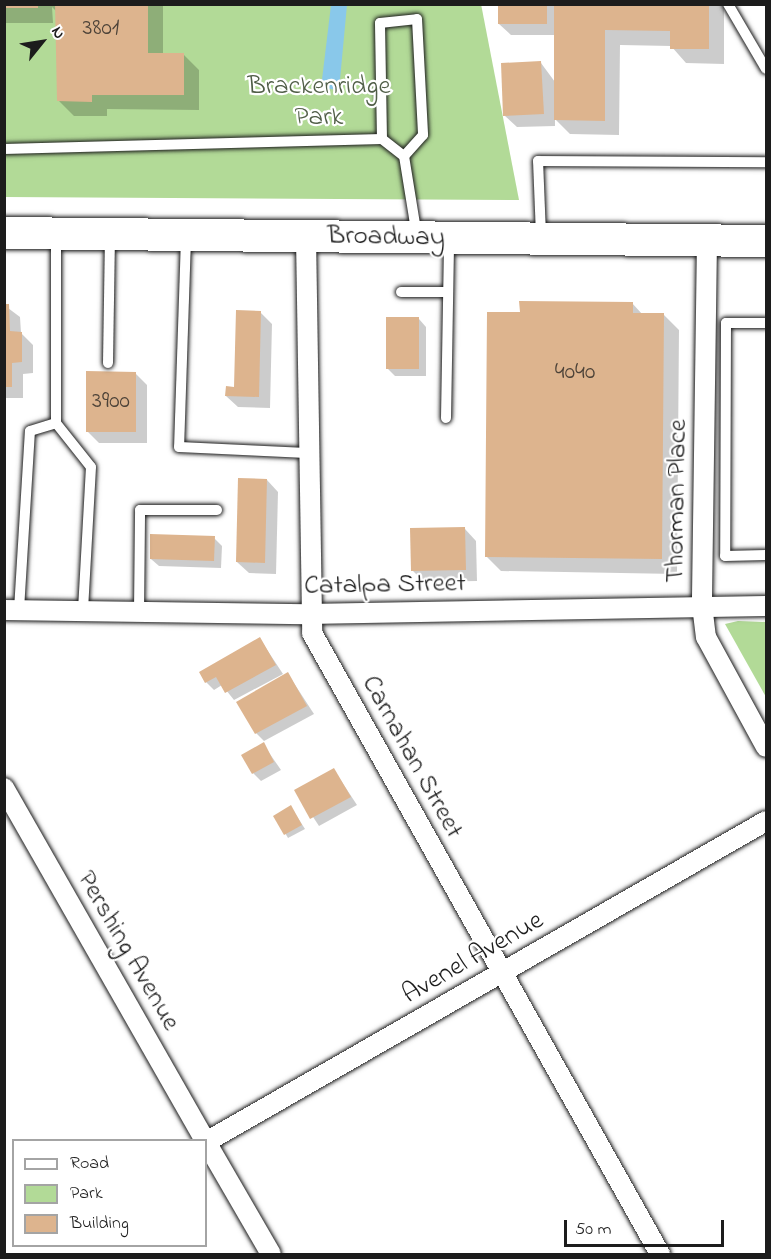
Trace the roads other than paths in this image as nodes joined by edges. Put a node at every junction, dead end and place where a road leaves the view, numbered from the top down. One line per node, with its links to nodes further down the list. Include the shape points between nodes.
1 (728, 4): 2 (lane)
2 (766, 69)
3 (382, 140): 4 (lane); 5 (lane); 5 (lane, via 380,23 417,19 423,135)
4 (4, 149)
5 (404, 156): 12 (lane)
6 (766, 162): 14 (lane, via 538,160)
7 (56, 233): 8 (main road, Broadway); 9 (main road, Broadway); 26 (lane)
8 (4, 234)
9 (110, 234): 10 (main road, Broadway); 22 (lane)
10 (186, 235): 11 (main road, Broadway); 29 (lane, via 179,447)
11 (306, 236): 12 (main road, Broadway); 29 (street, Carnahan Street)
12 (417, 237): 13 (main road, Broadway)
13 (449, 237): 14 (main road, Broadway); 18 (lane)
14 (541, 238): 15 (main road, Broadway)
15 (707, 240): 16 (main road, Broadway); 19 (street, Thorman Place)
16 (766, 241)
17 (401, 292): 18 (lane)
18 (448, 292): 25 (lane)
19 (706, 322): 20 (lane); 23 (street, Thorman Place)
20 (726, 323): 21 (lane); 24 (lane)
21 (766, 323)
22 (108, 363)
23 (705, 377): 24 (lane); 27 (street, Thorman Place)
24 (726, 378): 28 (lane)
25 (446, 418)
26 (56, 423): 38 (lane, via 30,431); 39 (lane, via 91,467)
27 (705, 439): 28 (lane); 30 (street, Thorman Place)
28 (726, 440): 31 (lane)
29 (307, 453): 41 (street, Carnahan Street)
30 (704, 504): 31 (lane); 35 (street, Thorman Place)
31 (725, 505): 34 (lane)
32 (217, 510): 40 (lane, via 140,510)
33 (766, 555): 34 (lane)
34 (725, 556): 35 (lane)
35 (703, 557): 36 (street, Thorman Place)
36 (702, 605): 37 (street, Catalpa Street); 41 (street, Catalpa Street); 42 (street, Thorman Place, via 706,637)
37 (766, 606)
38 (12, 610): 39 (street, Catalpa Street)
39 (83, 611): 40 (street, Catalpa Street)
40 (139, 612): 41 (street, Catalpa Street)
41 (308, 615): 45 (street, Carnahan Street, via 312,633)
42 (766, 747)
43 (4, 788): 46 (street, Pershing Avenue)
44 (766, 821): 45 (street, Avenel Avenue)
45 (502, 972): 47 (street, Avenel Avenue); 50 (street, Carnahan Street)
46 (203, 1139)
47 (207, 1141)
48 (207, 1145): 49 (street, Pershing Avenue)
49 (271, 1254)
50 (660, 1254)

